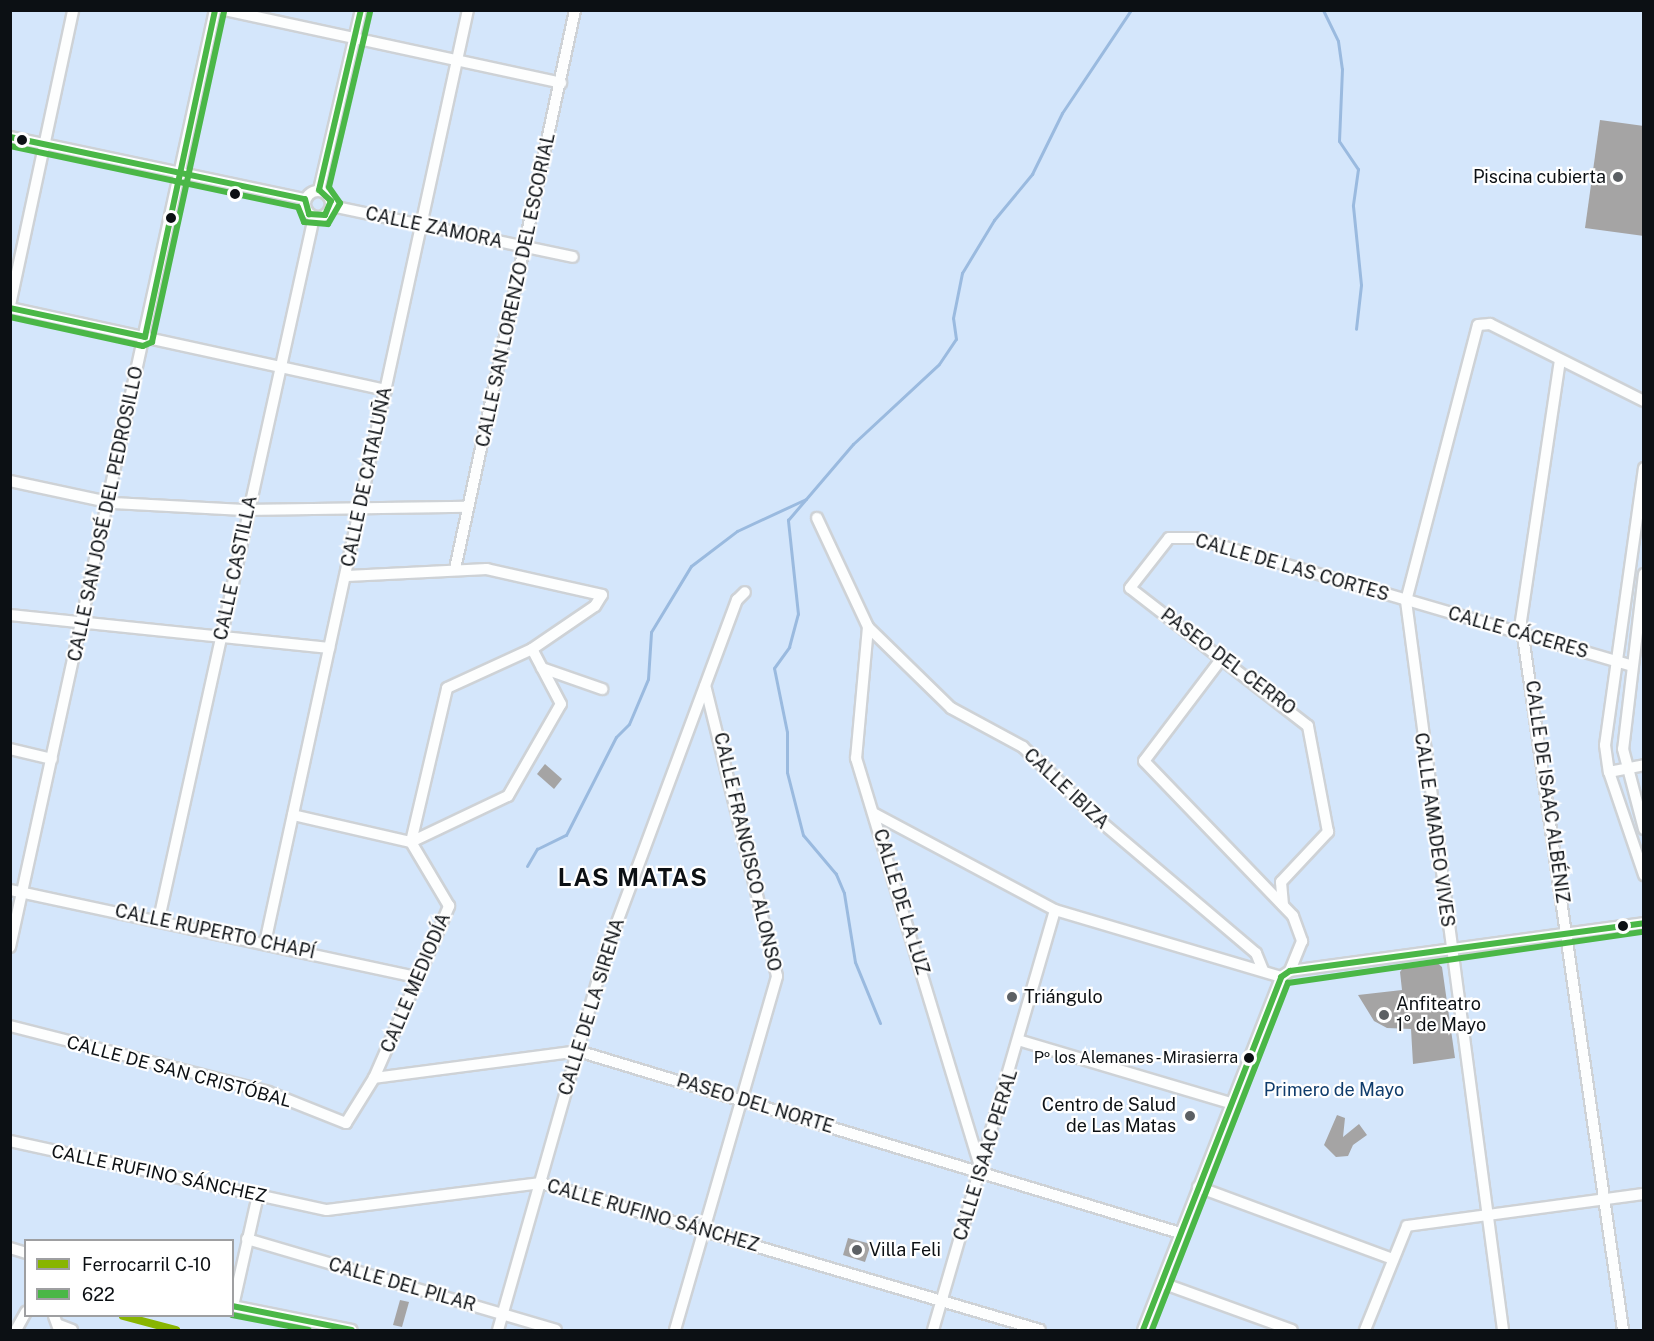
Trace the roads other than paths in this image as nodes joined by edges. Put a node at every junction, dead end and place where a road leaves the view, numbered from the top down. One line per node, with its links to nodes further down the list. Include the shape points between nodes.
1 (73, 10): 11 (street)
2 (215, 10): 12 (street, CALLE SAN JOSÉ DEL PEDROSILLO)
3 (224, 10): 7 (street)
4 (361, 10): 7 (street)
5 (468, 10): 8 (street, CALLE DE CATALUÑA)
6 (575, 10): 9 (street, CALLE SAN LORENZO DEL ESCORIAL)
7 (354, 39): 8 (street); 13 (street)
8 (457, 62): 9 (street); 17 (street, CALLE DE CATALUÑA)
9 (561, 83): 18 (street, CALLE SAN LORENZO DEL ESCORIAL)
10 (10, 137): 11 (street)
11 (44, 144): 12 (street); 20 (street)
12 (180, 172): 14 (street); 21 (street, CALLE SAN JOSÉ DEL PEDROSILLO)
13 (319, 190): 14 (street); 15 (street, via 329,196)
14 (306, 199): 16 (street, via 306,210)
15 (331, 206): 16 (street, via 325,215); 17 (street, CALLE ZAMORA)
16 (314, 217): 23 (street, CALLE CASTILLA)
17 (421, 225): 18 (street, CALLE ZAMORA); 24 (street, CALLE DE CATALUÑA)
18 (526, 247): 19 (street, CALLE ZAMORA); 30 (street, CALLE SAN LORENZO DEL ESCORIAL)
19 (573, 257)
20 (10, 306): 21 (street)
21 (145, 337): 23 (street); 28 (street, CALLE SAN JOSÉ DEL PEDROSILLO)
22 (1560, 360): 25 (street); 38 (street, CALLE AMADEO VIVES, via 1490,324 1478,325 1472,335); 42 (street, CALLE DE ISAAC ALBÉNIZ, via 1521,622)
23 (282, 366): 24 (street); 31 (street, CALLE CASTILLA)
24 (386, 390): 29 (street, CALLE DE CATALUÑA)
25 (1644, 401)
26 (1644, 468): 47 (street)
27 (10, 481): 28 (street)
28 (110, 502): 31 (street); 40 (street, CALLE SAN JOSÉ DEL PEDROSILLO)
29 (360, 507): 30 (street); 31 (street); 35 (street, CALLE DE CATALUÑA)
30 (468, 507): 33 (street, CALLE SAN LORENZO DEL ESCORIAL)
31 (248, 510): 43 (street, CALLE CASTILLA)
32 (817, 518): 41 (street, CALLE IBIZA)
33 (455, 569): 35 (street); 45 (street, via 487,569 602,595 595,606)
34 (1644, 574): 48 (street)
35 (347, 576): 44 (street, CALLE DE CATALUÑA)
36 (1130, 588): 38 (street, CALLE DE LAS CORTES, via 1163,543 1176,536); 46 (street, PASEO DEL CERRO)
37 (746, 592): 50 (street, CALLE DE LA SIRENA, via 737,600)
38 (1406, 601): 42 (street, CALLE CÁCERES); 71 (street, CALLE AMADEO VIVES)
39 (10, 615): 40 (street)
40 (83, 622): 43 (street); 53 (street, CALLE SAN JOSÉ DEL PEDROSILLO)
41 (868, 627): 57 (street, CALLE DE LA LUZ, via 856,758); 72 (street, CALLE IBIZA, via 951,708 1023,747 1098,820 1256,953)
42 (1523, 635): 47 (street, CALLE CÁCERES); 68 (street, CALLE DE ISAAC ALBÉNIZ)
43 (222, 637): 44 (street); 66 (street, CALLE CASTILLA)
44 (330, 648): 58 (street, CALLE DE CATALUÑA)
45 (532, 649): 49 (street); 60 (street, via 447,688)
46 (1222, 658): 64 (street, PASEO DEL CERRO, via 1308,726 1328,832 1281,882); 64 (street, via 1144,761)
47 (1615, 662): 48 (street, CALLE CÁCERES); 56 (street, via 1605,745)
48 (1630, 664): 55 (street)
49 (542, 668): 51 (street); 60 (street, via 561,704 508,796)
50 (705, 686): 77 (street, CALLE DE LA SIRENA, via 606,951); 79 (street, CALLE FRANCISCO ALONSO, via 777,976)
51 (602, 689)
52 (10, 749): 53 (street)
53 (52, 759): 63 (street, CALLE SAN JOSÉ DEL PEDROSILLO)
54 (1644, 765): 55 (street)
55 (1624, 768): 56 (street); 59 (street)
56 (1609, 772): 61 (street)
57 (875, 814): 65 (street); 82 (street, CALLE DE LA LUZ)
58 (292, 815): 60 (street); 69 (street, CALLE DE CATALUÑA)
59 (1644, 829)
60 (411, 842): 74 (street, CALLE MEDIODÍA, via 449,906)
61 (1644, 875)
62 (10, 890): 63 (street, CALLE RUPERTO CHAPÍ)
63 (22, 891): 66 (street, CALLE RUPERTO CHAPÍ); 70 (street, CALLE SAN JOSÉ DEL PEDROSILLO)
64 (1283, 905): 73 (street, via 1302,940)
65 (1055, 910): 72 (street); 76 (street, CALLE ISAAC PERAL)
66 (159, 919): 69 (street, CALLE RUPERTO CHAPÍ)
67 (1644, 923): 68 (street)
68 (1568, 933): 71 (street); 87 (street, CALLE DE ISAAC ALBÉNIZ)
69 (264, 943): 74 (street, CALLE RUPERTO CHAPÍ)
70 (10, 947)
71 (1450, 949): 73 (street); 88 (street, CALLE AMADEO VIVES)
72 (1263, 970): 73 (street)
73 (1286, 974): 80 (street)
74 (419, 978): 78 (street, CALLE MEDIODÍA)
75 (10, 1026): 78 (street, CALLE DE SAN CRISTÓBAL, via 268,1092 346,1123)
76 (1021, 1041): 80 (street); 82 (street, CALLE ISAAC PERAL)
77 (578, 1051): 78 (street, PASEO DEL NORTE); 79 (street, PASEO DEL NORTE); 83 (street, CALLE DE LA SIRENA)
78 (374, 1078)
79 (743, 1100): 82 (street, PASEO DEL NORTE); 89 (street, CALLE FRANCISCO ALONSO)
80 (1230, 1104): 84 (street)
81 (10, 1141): 86 (street, CALLE RUFINO SÁNCHEZ)
82 (982, 1173): 90 (street, PASEO DEL NORTE); 95 (street, CALLE ISAAC PERAL)
83 (541, 1183): 86 (street, CALLE RUFINO SÁNCHEZ, via 327,1210); 89 (street, CALLE RUFINO SÁNCHEZ); 98 (street, CALLE DE LA SIRENA)
84 (1198, 1187): 90 (street); 92 (street)
85 (1644, 1194): 87 (street)
86 (258, 1196): 91 (street)
87 (1604, 1199): 88 (street); 112 (street, CALLE DE ISAAC ALBÉNIZ)
88 (1487, 1215): 92 (street, via 1407,1226); 111 (street, CALLE AMADEO VIVES)
89 (706, 1232): 95 (street, CALLE RUFINO SÁNCHEZ); 105 (street, CALLE FRANCISCO ALONSO)
90 (1180, 1233): 93 (street)
91 (247, 1239): 94 (street); 98 (street, CALLE DEL PILAR)
92 (1393, 1259): 110 (street)
93 (1162, 1283): 108 (street); 109 (street)
94 (234, 1301)
95 (942, 1302): 106 (street, CALLE ISAAC PERAL); 107 (street, CALLE RUFINO SÁNCHEZ)
96 (234, 1306): 102 (street)
97 (19, 1314): 100 (street)
98 (503, 1315): 103 (street, CALLE DE LA SIRENA); 104 (street, CALLE DEL PILAR)
99 (57, 1324): 101 (street)
100 (16, 1330)
101 (72, 1330)
102 (352, 1330)
103 (498, 1330)
104 (556, 1330)
105 (675, 1330)
106 (933, 1330)
107 (1040, 1330)
108 (1143, 1330)
109 (1292, 1330)
110 (1365, 1330)
111 (1503, 1330)
112 (1623, 1330)

